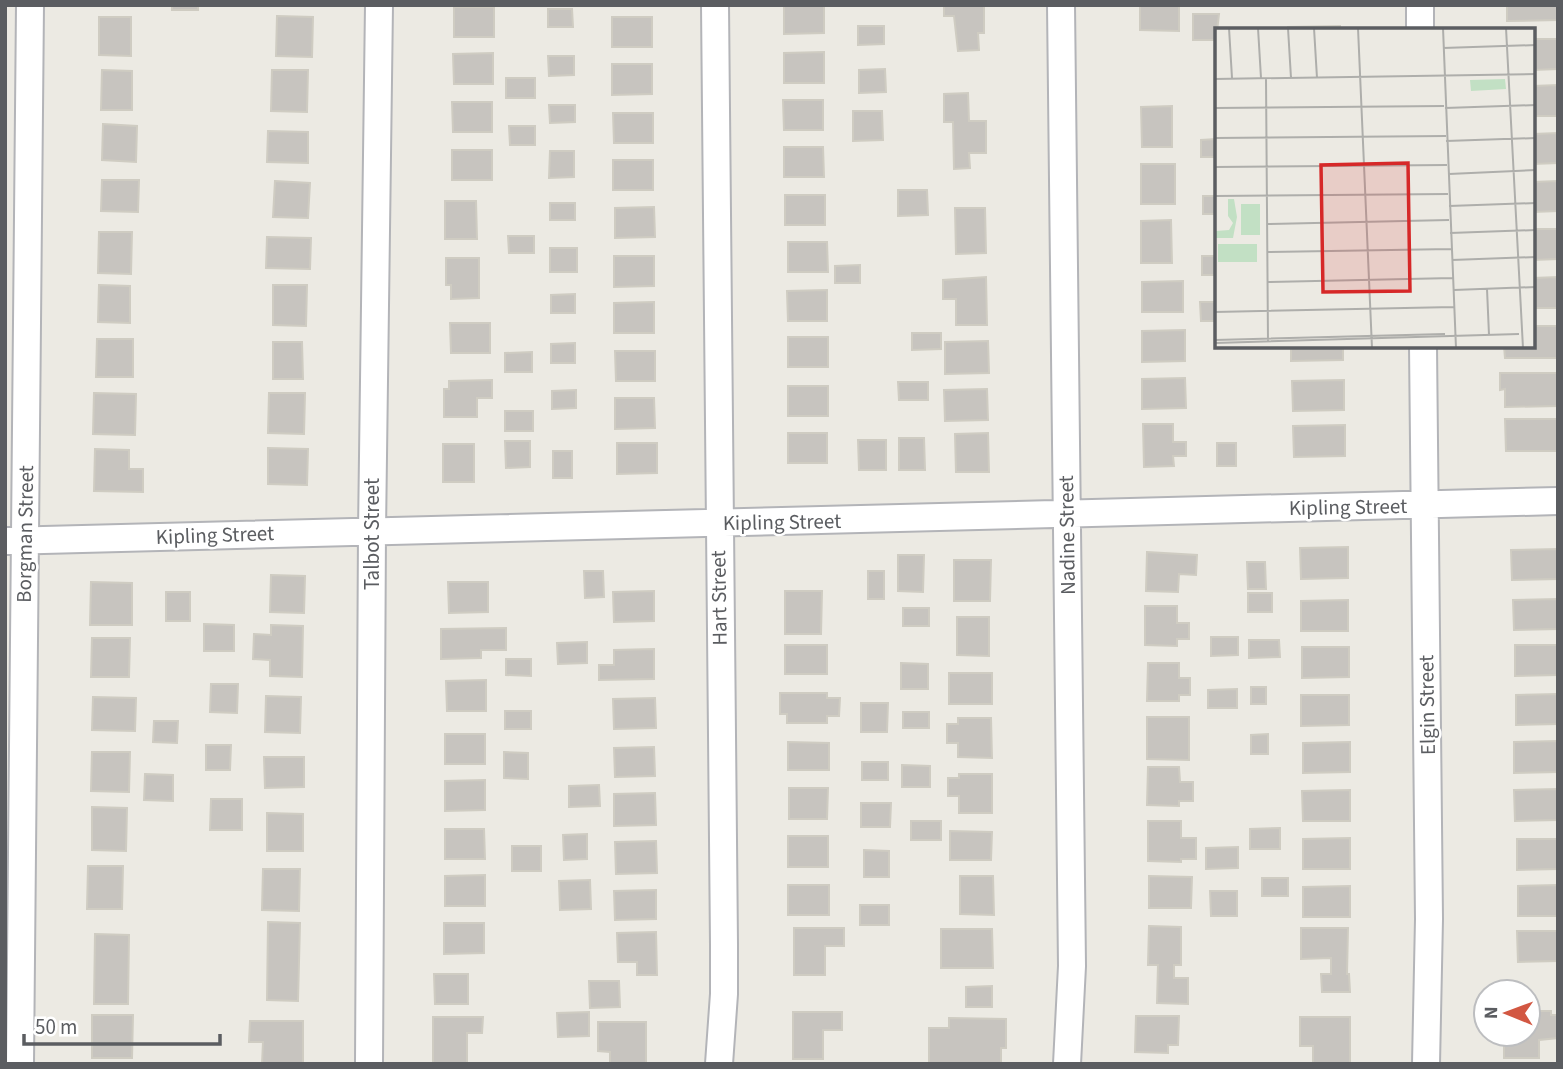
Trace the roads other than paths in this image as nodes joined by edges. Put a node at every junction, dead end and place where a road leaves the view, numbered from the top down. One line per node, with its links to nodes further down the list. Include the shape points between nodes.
1 (30, 5): 13 (street, Borgman Street)
2 (379, 5): 12 (street, Talbot Street)
3 (715, 5): 11 (street, Hart Street)
4 (1061, 5): 10 (street, Nadine Street)
5 (1420, 5): 6 (street)
6 (1420, 28)
7 (1423, 348): 9 (street, Elgin Street)
8 (1558, 501): 9 (street, Kipling Street)
9 (1424, 505): 10 (street, Kipling Street); 18 (street, Elgin Street, via 1429,919)
10 (1067, 514): 11 (street, Kipling Street); 17 (street, Nadine Street, via 1072,966)
11 (719, 523): 12 (street, Kipling Street); 16 (street, Hart Street, via 724,944)
12 (372, 531): 13 (street, Kipling Street); 15 (street, Talbot Street)
13 (15, 541): 14 (street, Borgman Street)
14 (20, 1064)
15 (369, 1064)
16 (719, 1064)
17 (1067, 1064)
18 (1426, 1064)

